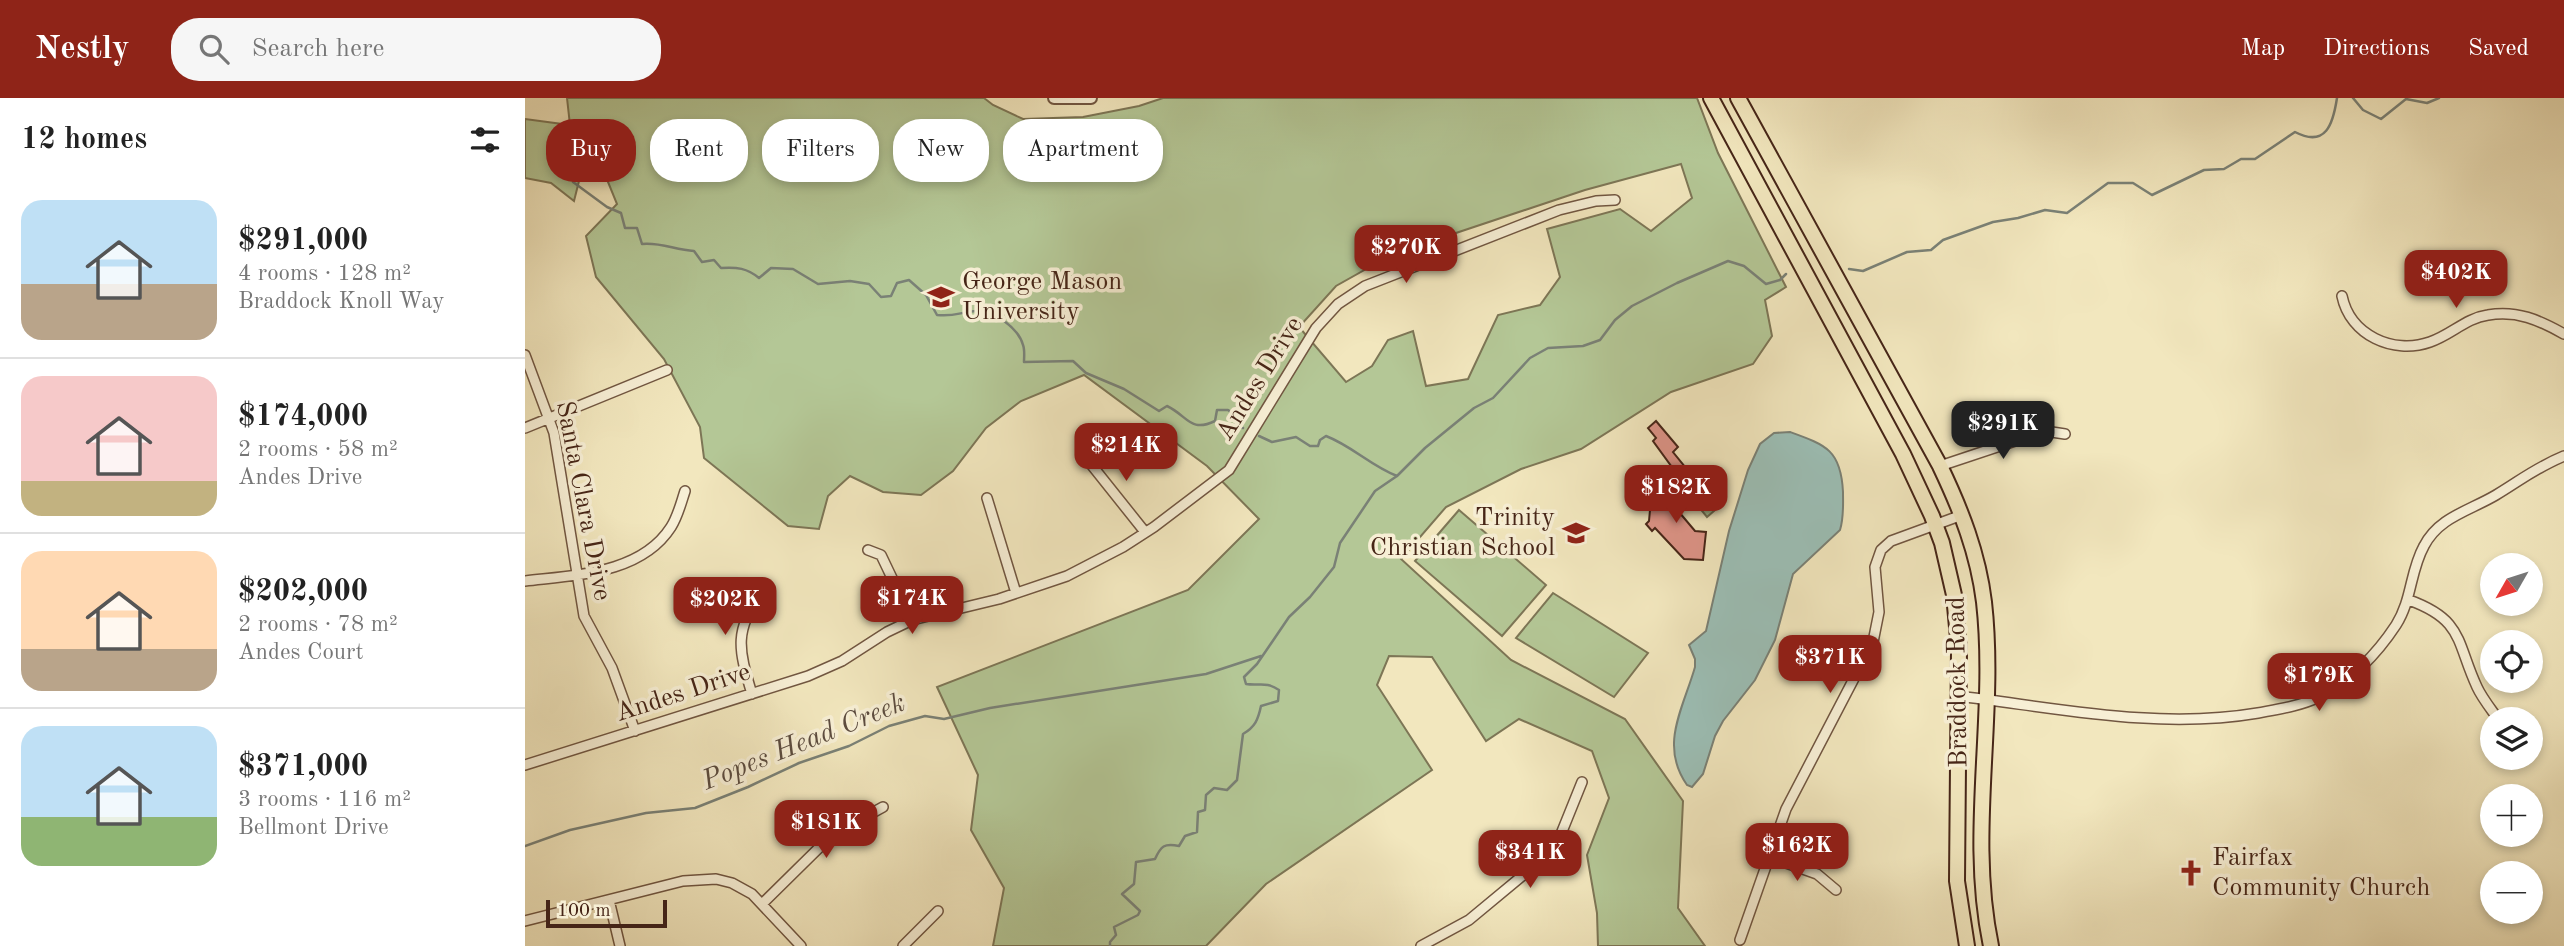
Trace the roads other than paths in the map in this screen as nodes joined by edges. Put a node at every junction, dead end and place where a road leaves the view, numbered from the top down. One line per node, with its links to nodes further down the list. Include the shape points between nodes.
1 (1054, 98): 2 (street)
2 (1091, 98)
3 (1711, 98): 19 (main road, Braddock Road, via 1869,390)
4 (1738, 98): 15 (main road, Braddock Road)
5 (1615, 200): 20 (street, Andes Drive, via 1559,210 1383,278 1350,296 1316,328 1229,470)
6 (2342, 296): 7 (street, via 2348,314 2363,332 2395,345 2430,342 2474,318 2505,313 2532,317)
7 (2564, 334)
8 (525, 355): 10 (street, Santa Clara Drive)
9 (667, 370): 10 (street)
10 (550, 418): 11 (street); 22 (street, Santa Clara Drive)
11 (525, 428)
12 (2065, 434): 15 (street, via 2045,431)
13 (1082, 453): 20 (street)
14 (2564, 456): 26 (street, via 2531,470 2440,525 2419,556)
15 (1940, 466): 18 (main road, Braddock Road)
16 (685, 491): 22 (street, via 672,526 649,552 621,566)
17 (987, 498): 25 (street)
18 (1962, 515): 19 (street); 30 (main road, Braddock Road, via 1984,602)
19 (1935, 524): 29 (main road, Braddock Road, via 1954,595); 36 (street, via 1891,541 1877,557 1879,612 1873,642 1786,809)
20 (1145, 533): 25 (street, Andes Drive, via 1078,571)
21 (868, 550): 27 (street, via 881,555)
22 (576, 573): 23 (street); 32 (street, Santa Clara Drive, via 584,615 612,668)
23 (525, 581)
24 (762, 590): 28 (street, via 740,634 740,656)
25 (1016, 593): 27 (street, Andes Drive)
26 (2409, 600): 30 (street, via 2395,626 2357,670 2335,688 2298,705 2233,717 2176,720); 31 (street, via 2433,610 2451,626)
27 (912, 620): 28 (street, Andes Drive, via 828,668)
28 (752, 694): 32 (street, Andes Drive)
29 (1958, 696): 30 (street); 47 (main road, Braddock Road, via 1957,881)
30 (1987, 700): 48 (main road, Braddock Road, via 1982,876)
31 (2490, 707)
32 (635, 731): 33 (street, Andes Drive)
33 (525, 765)
34 (1582, 782): 46 (street, via 1550,852 1469,920)
35 (883, 807): 39 (street, via 832,835)
36 (1769, 857): 37 (street, via 1817,874); 42 (street)
37 (1836, 890)
38 (609, 900): 39 (street, via 709,879 732,883); 41 (street); 43 (street)
39 (763, 903): 44 (street)
40 (938, 911): 45 (street)
41 (525, 921)
42 (1740, 940)
43 (620, 946)
44 (801, 946)
45 (903, 946)
46 (1421, 946)
47 (1967, 946)
48 (1991, 946)

